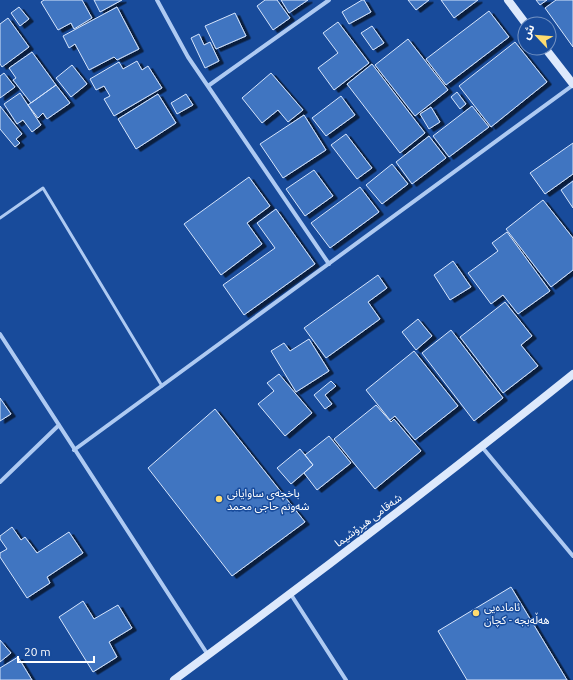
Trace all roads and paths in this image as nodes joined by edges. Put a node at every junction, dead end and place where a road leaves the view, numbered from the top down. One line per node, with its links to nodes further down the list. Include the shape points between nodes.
1 (157, 0): 7 (street, via 188,57)
2 (329, 0): 7 (street)
3 (508, 0): 4 (main road)
4 (520, 16)
5 (551, 56): 6 (main road)
6 (573, 85): 9 (street)
7 (208, 86): 9 (street)
8 (0, 218): 12 (lane, via 43,188)
9 (329, 264): 12 (street)
10 (0, 334): 13 (street)
11 (573, 374): 14 (main road, شەقامی هیرۆشیما)
12 (162, 386): 15 (street)
13 (59, 425): 15 (street); 16 (street)
14 (482, 446): 17 (street); 18 (main road, شەقامی هیرۆشیما)
15 (74, 450): 19 (street)
16 (0, 482)
17 (573, 556)
18 (290, 593): 19 (main road, شەقامی هیرۆشیما); 21 (street)
19 (208, 655): 20 (main road, شەقامی هیرۆشیما)
20 (174, 680)
21 (346, 680)

